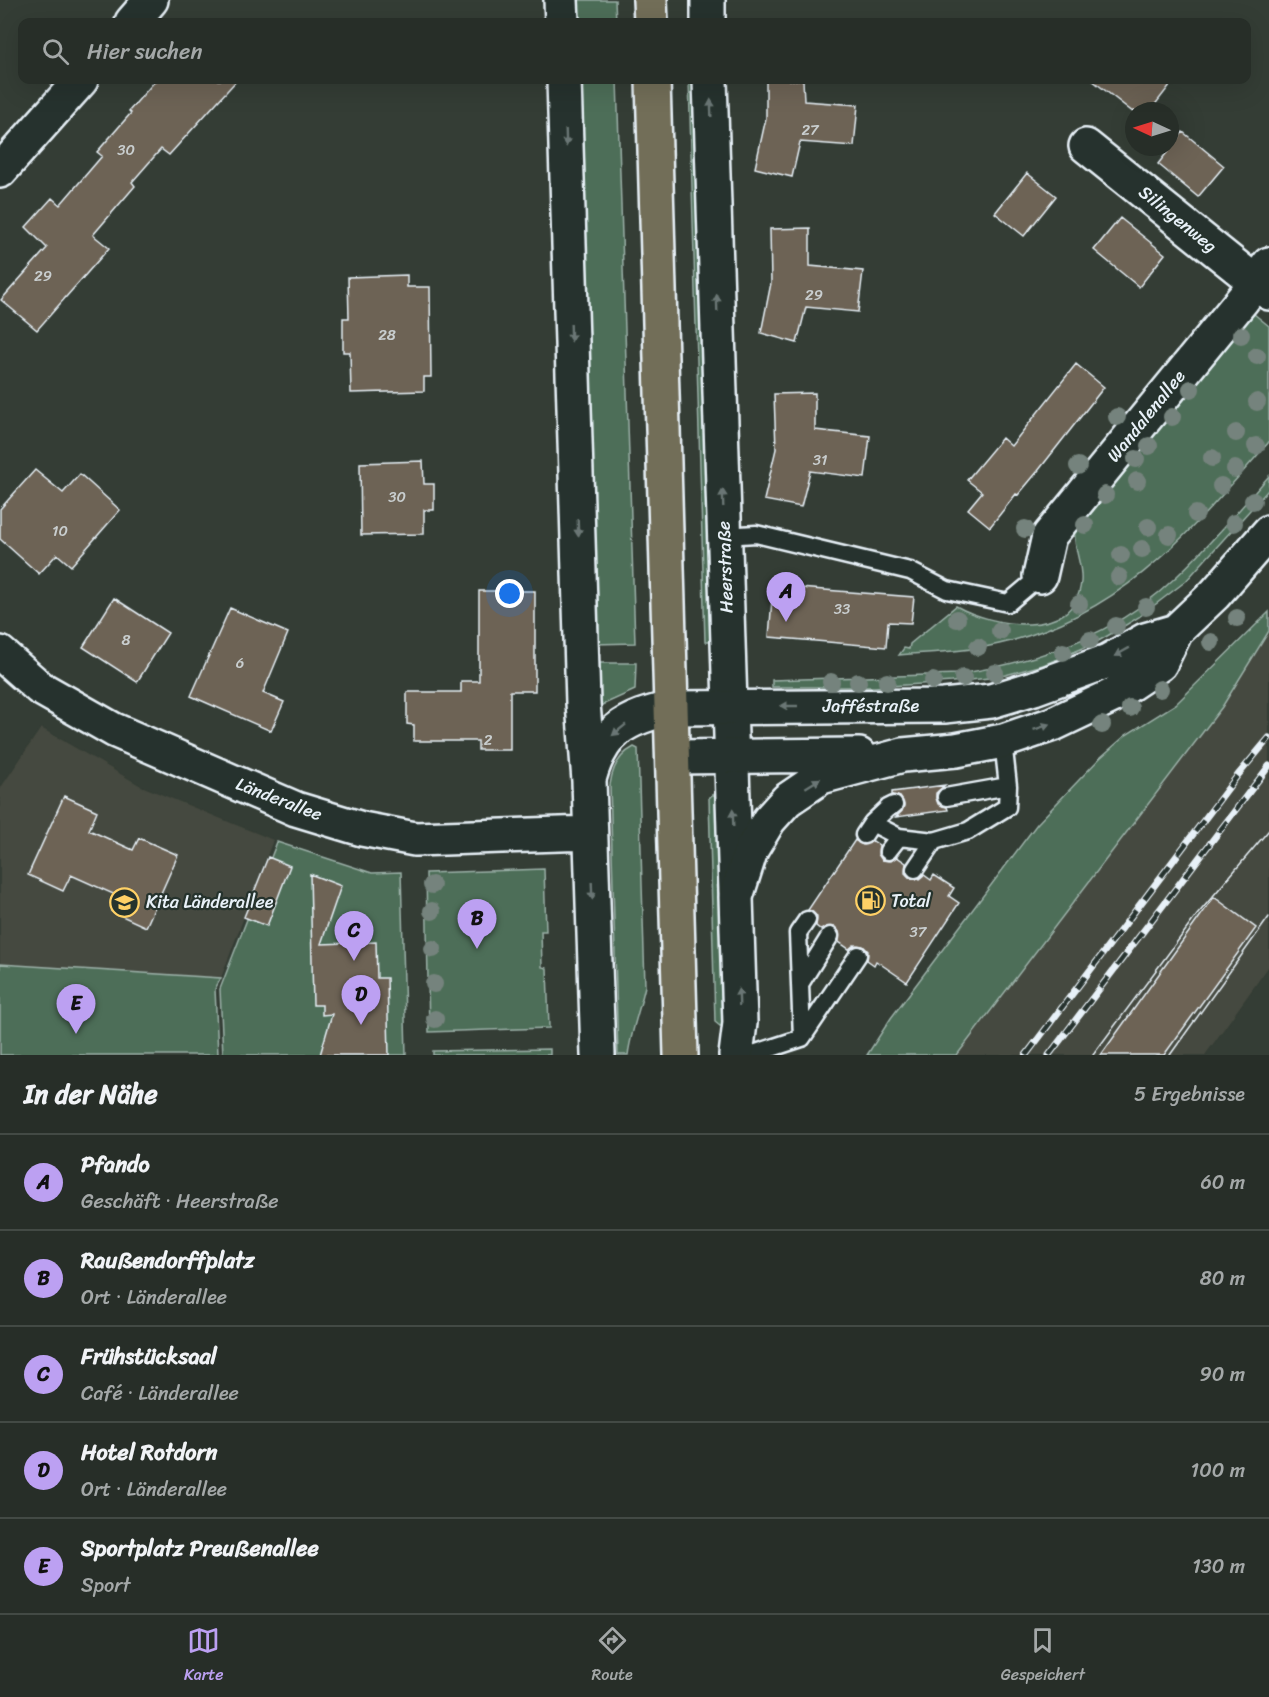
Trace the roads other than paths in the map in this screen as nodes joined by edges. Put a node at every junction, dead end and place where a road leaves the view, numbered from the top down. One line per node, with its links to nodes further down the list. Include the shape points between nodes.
1 (151, 0): 5 (street)
2 (561, 0): 6 (street)
3 (650, 0): 7 (main road)
4 (708, 0): 8 (street)
5 (135, 18)
6 (562, 18)
7 (651, 18)
8 (708, 18)
9 (77, 84): 14 (street)
10 (564, 84): 27 (street, one-way to 27, via 583,703)
11 (653, 84): 22 (main road)
12 (710, 84): 17 (street, Heerstraße, one-way to 12)
13 (1086, 146): 15 (street, Silingenweg)
14 (0, 171)
15 (1265, 279): 18 (street, Wandalenallee, via 1049,536)
16 (1269, 532): 19 (street, Jafféstraße, via 1215,594)
17 (724, 536): 18 (lane, via 756,534 910,571 946,590 1008,603); 21 (street, Heerstraße)
18 (1040, 576)
19 (1176, 631): 21 (street, Jafféstraße, one-way to 21, via 1145,640 1108,660 991,701 944,706); 23 (street, Jafféstraße, one-way to 19, via 1053,724 1112,696 1160,664)
20 (0, 653): 31 (street, Länderallee, via 40,688 114,730 296,809 362,829 415,839)
21 (730, 707): 22 (street, Jafféstraße); 25 (street, Heerstraße)
22 (672, 708): 26 (main road); 27 (street, Jafféstraße, one-way to 27, via 647,713 622,726 603,744)
23 (1003, 741): 24 (street, Jafféstraße); 28 (lane)
24 (903, 755): 25 (street, Jafféstraße); 36 (street, Jafféstraße, one-way to 24, via 751,850 787,800 821,777)
25 (732, 756): 26 (street, Jafféstraße); 36 (street, Heerstraße, one-way to 25)
26 (673, 757): 43 (main road)
27 (589, 781): 31 (street)
28 (1008, 786): 29 (lane); 33 (lane, via 1007,807 968,831)
29 (946, 797)
30 (894, 805): 32 (lane, via 868,829)
31 (590, 833): 42 (street, one-way to 42)
32 (899, 837): 33 (lane); 34 (lane)
33 (934, 841): 35 (lane)
34 (888, 851)
35 (915, 869)
36 (736, 897): 44 (street, Heerstraße, one-way to 36, via 740,1023)
37 (807, 920): 40 (lane, via 798,933)
38 (830, 936): 40 (lane)
39 (858, 955): 41 (lane)
40 (800, 984): 41 (lane)
41 (802, 1038): 45 (lane)
42 (598, 1055)
43 (681, 1055)
44 (736, 1055)
45 (750, 1055)

